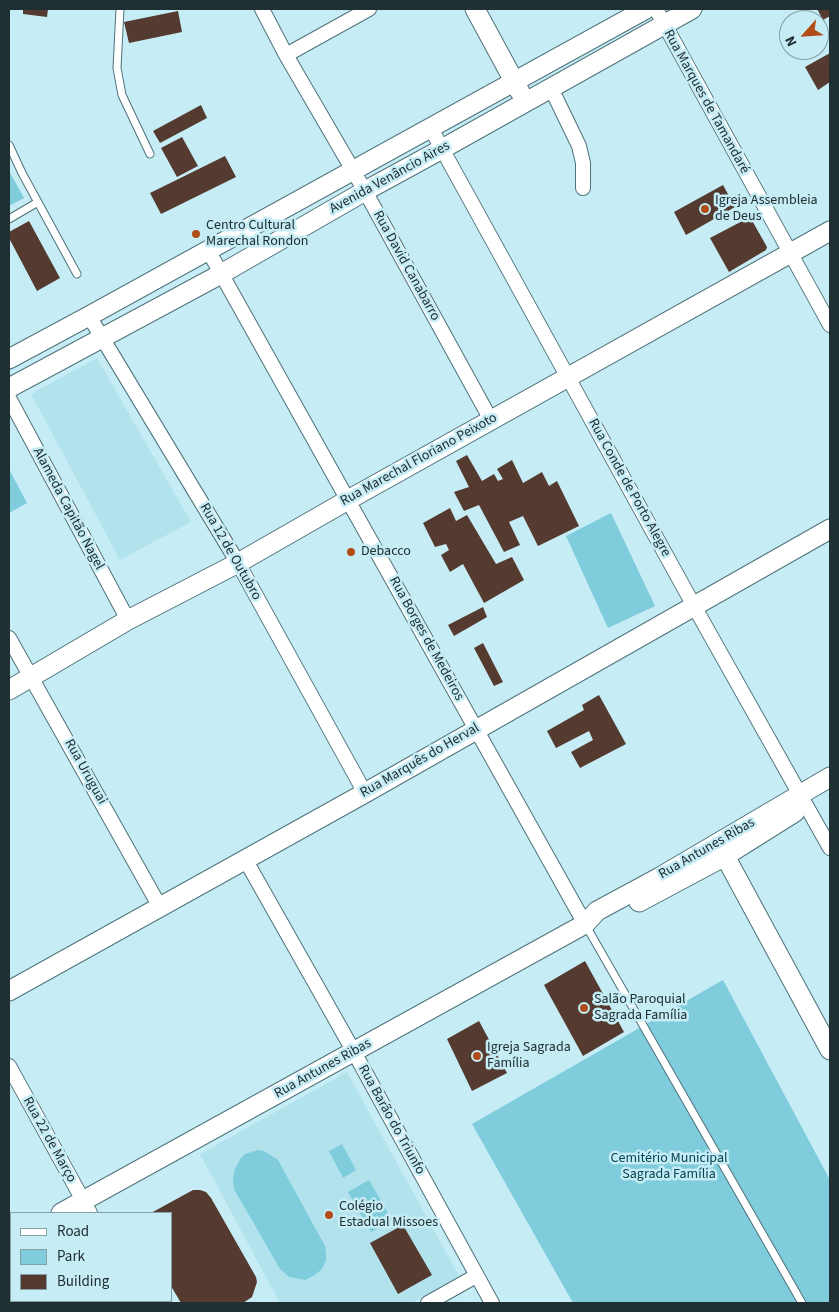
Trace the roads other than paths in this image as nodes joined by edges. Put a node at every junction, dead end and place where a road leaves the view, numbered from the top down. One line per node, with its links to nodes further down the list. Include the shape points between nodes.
1 (120, 9): 15 (lane, via 117,68 122,95)
2 (262, 9): 8 (street, Rua David Canabarro)
3 (369, 9): 8 (street)
4 (475, 9): 9 (street)
5 (646, 9): 9 (street, Avenida Venâncio Aires)
6 (692, 9): 7 (street, Avenida Venâncio Aires)
7 (660, 16): 10 (street, Avenida Venâncio Aires); 25 (street, Rua Marques de Tamandaré)
8 (286, 55): 16 (street, Rua David Canabarro)
9 (514, 81): 11 (street); 12 (street, Avenida Venâncio Aires)
10 (551, 88): 11 (street, Avenida Venâncio Aires); 17 (street, via 579,146)
11 (525, 102): 14 (street, Avenida Venâncio Aires)
12 (430, 127): 14 (street, Rua Conde de Porto Alegre); 16 (street, Avenida Venâncio Aires)
13 (9, 145): 19 (lane)
14 (442, 149): 18 (street, Avenida Venâncio Aires); 32 (street, Rua Conde de Porto Alegre)
15 (150, 154)
16 (352, 171): 18 (street, Rua David Canabarro); 20 (street, Avenida Venâncio Aires)
17 (584, 188)
18 (365, 191): 22 (street, Avenida Venâncio Aires); 35 (street, Rua David Canabarro)
19 (38, 202): 21 (lane); 26 (lane)
20 (294, 202): 22 (street); 24 (street, Avenida Venâncio Aires)
21 (9, 219)
22 (307, 225): 27 (street, Avenida Venâncio Aires)
23 (830, 231): 25 (street, Rua Marechal Floriano Peixoto)
24 (208, 250): 27 (street, Rua Borges de Medeiros); 28 (street, Avenida Venâncio Aires)
25 (790, 253): 29 (street, Rua Marques de Tamandaré); 32 (street, Rua Marechal Floriano Peixoto)
26 (77, 274)
27 (221, 274): 30 (street, Avenida Venâncio Aires); 36 (street, Rua Borges de Medeiros)
28 (90, 316): 30 (street, Rua 12 de Outubro); 31 (street, Avenida Venâncio Aires)
29 (830, 326)
30 (103, 339): 33 (street, Avenida Venâncio Aires); 38 (street, Rua 12 de Outubro)
31 (9, 359)
32 (568, 377): 35 (street, Rua Marechal Floriano Peixoto); 39 (street, Rua Conde de Porto Alegre)
33 (9, 388)
34 (9, 398): 40 (street, Alameda Capitão Nagel)
35 (490, 420): 36 (street, Rua Marechal Floriano Peixoto)
36 (348, 500): 38 (street, Rua Marechal Floriano Peixoto); 44 (street, Rua Borges de Medeiros)
37 (830, 530): 39 (street, Rua Marquês do Herval)
38 (238, 563): 40 (street, Rua Marechal Floriano Peixoto); 47 (street, Rua 12 de Outubro)
39 (694, 606): 44 (street, Rua Marquês do Herval); 48 (street, Rua Conde de Porto Alegre)
40 (128, 620): 42 (street, Rua Marechal Floriano Peixoto)
41 (9, 638): 42 (street, Rua Uruguai)
42 (31, 677): 43 (street, Rua Marechal Floriano Peixoto); 52 (street, Rua Uruguai)
43 (9, 690)
44 (476, 729): 47 (street, Rua Marquês do Herval); 53 (street, Rua Borges de Medeiros)
45 (830, 778): 48 (street, Rua Antunes Ribas)
46 (830, 791): 48 (street, Rua Antunes Ribas)
47 (365, 793): 51 (street, Rua Marquês do Herval)
48 (803, 800): 49 (street, Rua Conde de Porto Alegre); 50 (street, Rua Antunes Ribas)
49 (830, 848)
50 (721, 850): 53 (street, Rua Antunes Ribas, via 602,921); 55 (street)
51 (245, 859): 52 (street, Rua Marquês do Herval); 56 (street, Rua Barão do Triunfo)
52 (160, 907): 54 (street, Rua Marquês do Herval)
53 (585, 924): 56 (street, Rua Antunes Ribas); 63 (lane)
54 (9, 991)
55 (830, 1050)
56 (354, 1052): 58 (street, Rua Antunes Ribas); 60 (street, Rua Barão do Triunfo)
57 (9, 1066): 58 (street, Rua 22 de Março)
58 (87, 1207): 59 (street, Rua Antunes Ribas)
59 (65, 1212)
60 (476, 1276): 61 (street); 62 (street, Rua Barão do Triunfo)
61 (428, 1303)
62 (492, 1303)
63 (802, 1303)

